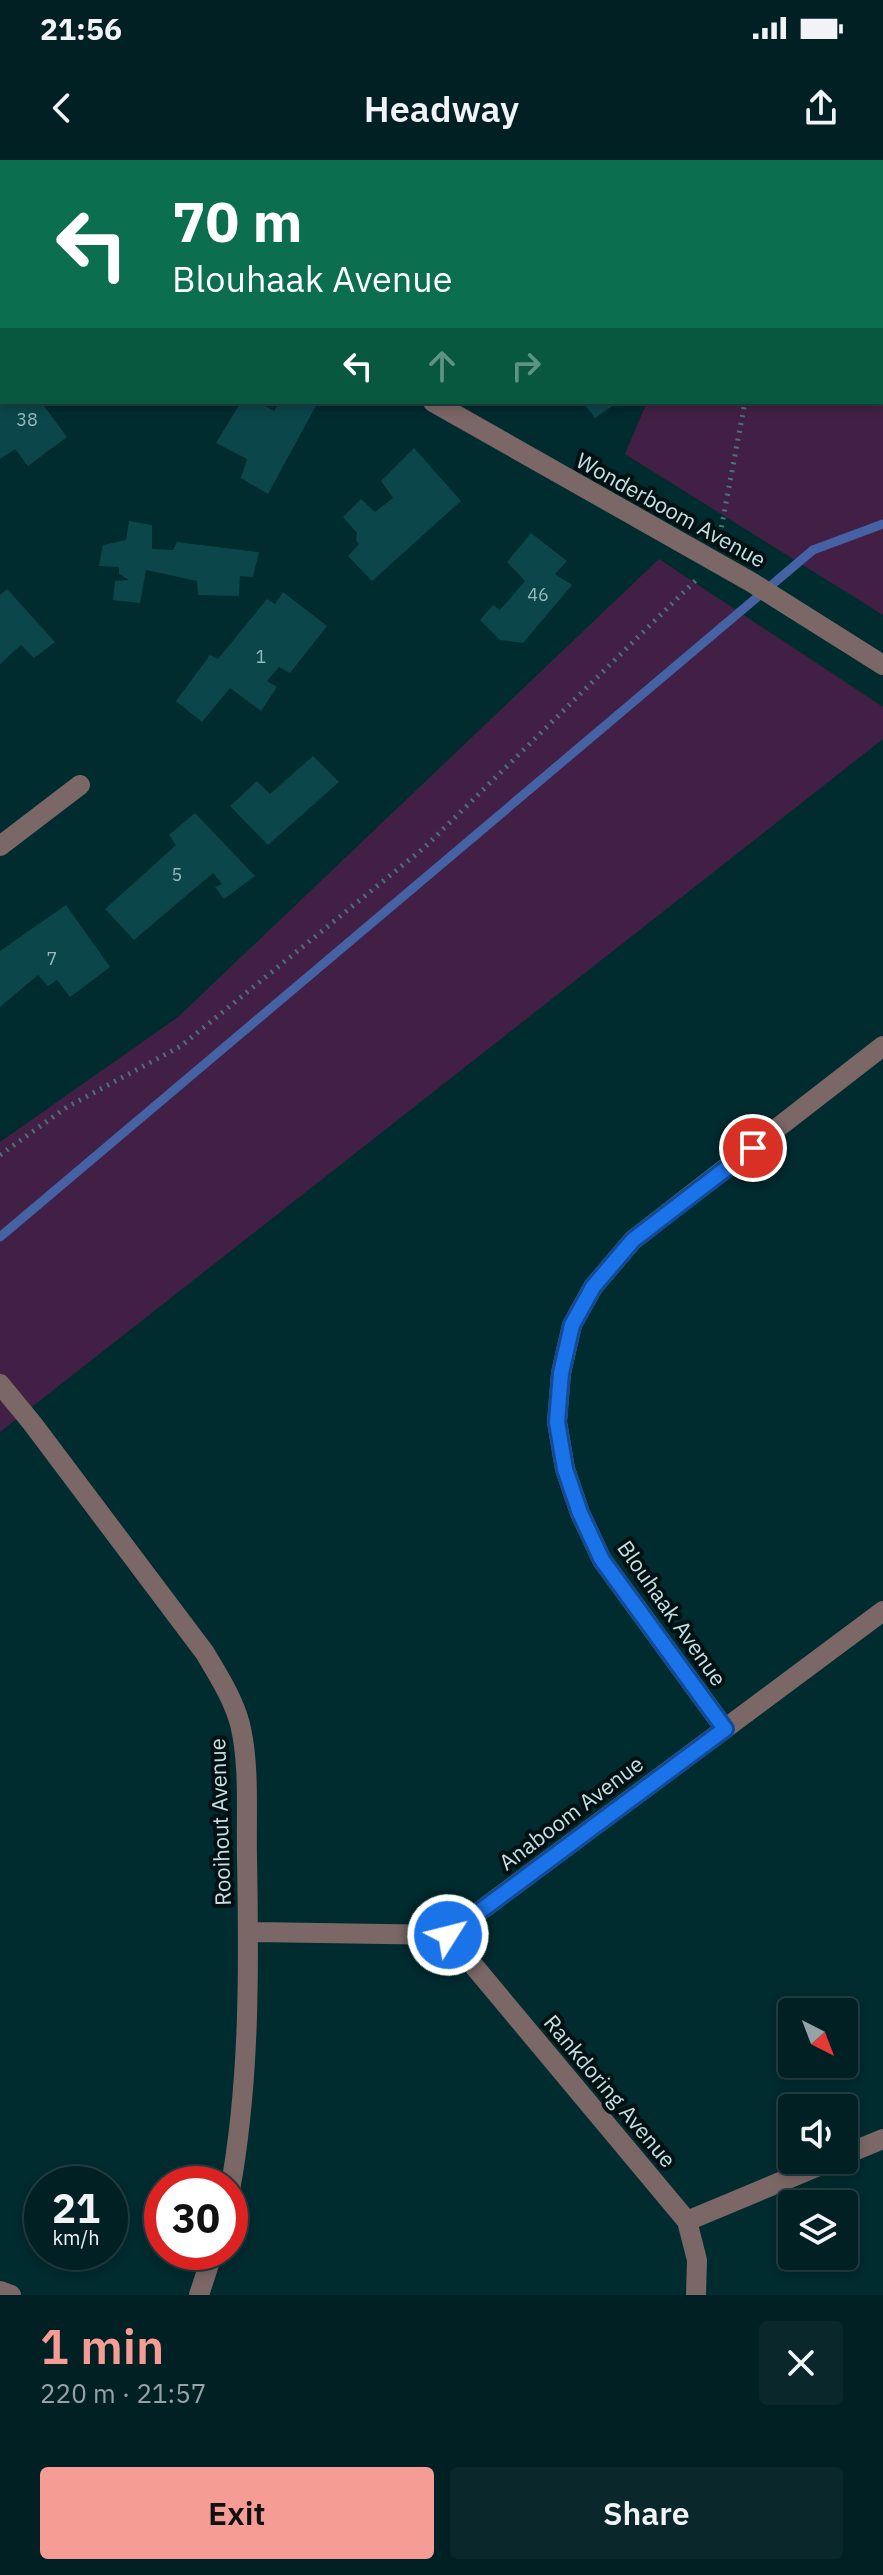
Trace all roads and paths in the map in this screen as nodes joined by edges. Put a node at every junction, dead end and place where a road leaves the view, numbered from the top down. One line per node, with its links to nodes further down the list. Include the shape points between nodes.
1 (437, 404): 3 (street, Wonderboom Avenue)
2 (745, 404): 3 (path)
3 (715, 561): 4 (street, Wonderboom Avenue); 8 (path, via 425,847 181,1046 67,1107)
4 (883, 665)
5 (80, 785): 6 (street)
6 (0, 846)
7 (883, 1046): 11 (street, Blouhaak Avenue, via 633,1240 593,1287 572,1325 557,1422 580,1513 602,1560)
8 (0, 1155)
9 (0, 1384): 12 (street, Rooihout Avenue, via 205,1653 225,1688 239,1721 245,1757)
10 (883, 1611): 11 (street, Anaboom Avenue)
11 (725, 1729): 13 (street, Anaboom Avenue)
12 (248, 1932): 13 (street); 16 (street, Rooihout Avenue, via 245,2062)
13 (448, 1935): 18 (street, Rankdoring Avenue)
14 (883, 2139): 15 (street)
15 (858, 2149)
16 (235, 2166)
17 (799, 2174): 18 (street)
18 (687, 2221): 23 (street, Rankdoring Avenue, via 697,2260)
19 (207, 2270): 22 (street)
20 (0, 2291): 21 (street)
21 (11, 2295)
22 (199, 2295)
23 (696, 2295)

